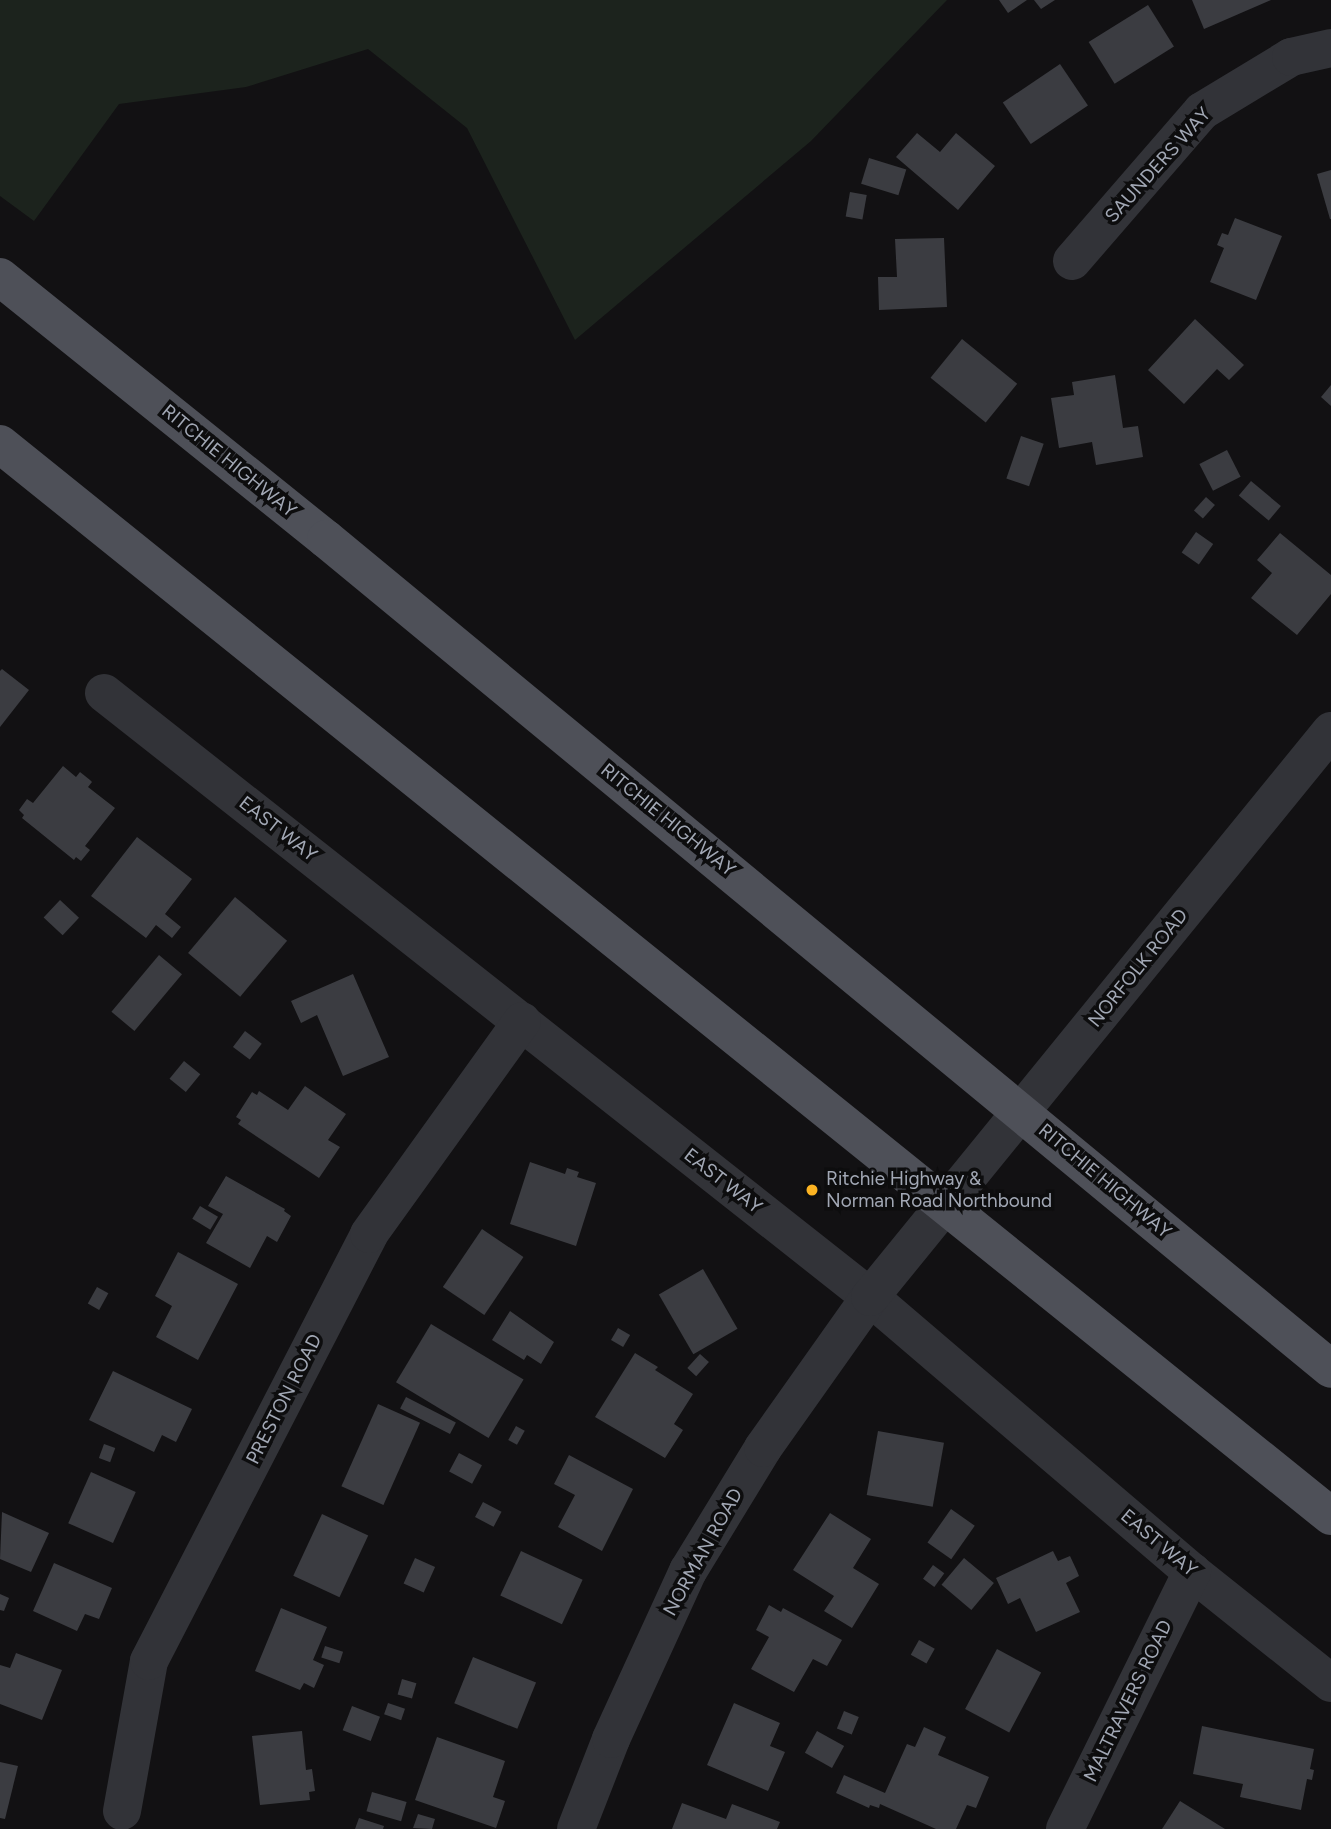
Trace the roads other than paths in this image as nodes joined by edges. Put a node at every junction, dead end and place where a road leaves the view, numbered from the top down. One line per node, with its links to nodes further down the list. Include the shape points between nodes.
1 (1331, 48): 2 (street, SAUNDERS WAY, via 1291,57 1202,111)
2 (1072, 261)
3 (0, 277): 8 (main road, RITCHIE HIGHWAY)
4 (0, 444): 9 (main road)
5 (104, 693): 7 (street, EAST WAY)
6 (1331, 731): 8 (street, NORFOLK ROAD)
7 (522, 1021): 10 (street, EAST WAY); 15 (street, PRESTON ROAD, via 369,1234 149,1661)
8 (1021, 1111): 9 (street, NORFOLK ROAD); 11 (main road, RITCHIE HIGHWAY)
9 (945, 1205): 10 (street, NORMAN ROAD); 12 (main road)
10 (870, 1297): 13 (street, EAST WAY); 16 (street, NORMAN ROAD, via 763,1448 688,1572)
11 (1331, 1369)
12 (1331, 1516)
13 (1192, 1572): 14 (street, EAST WAY); 17 (street, MALTRAVERS ROAD)
14 (1331, 1683)
15 (122, 1811)
16 (576, 1829)
17 (1065, 1829)

